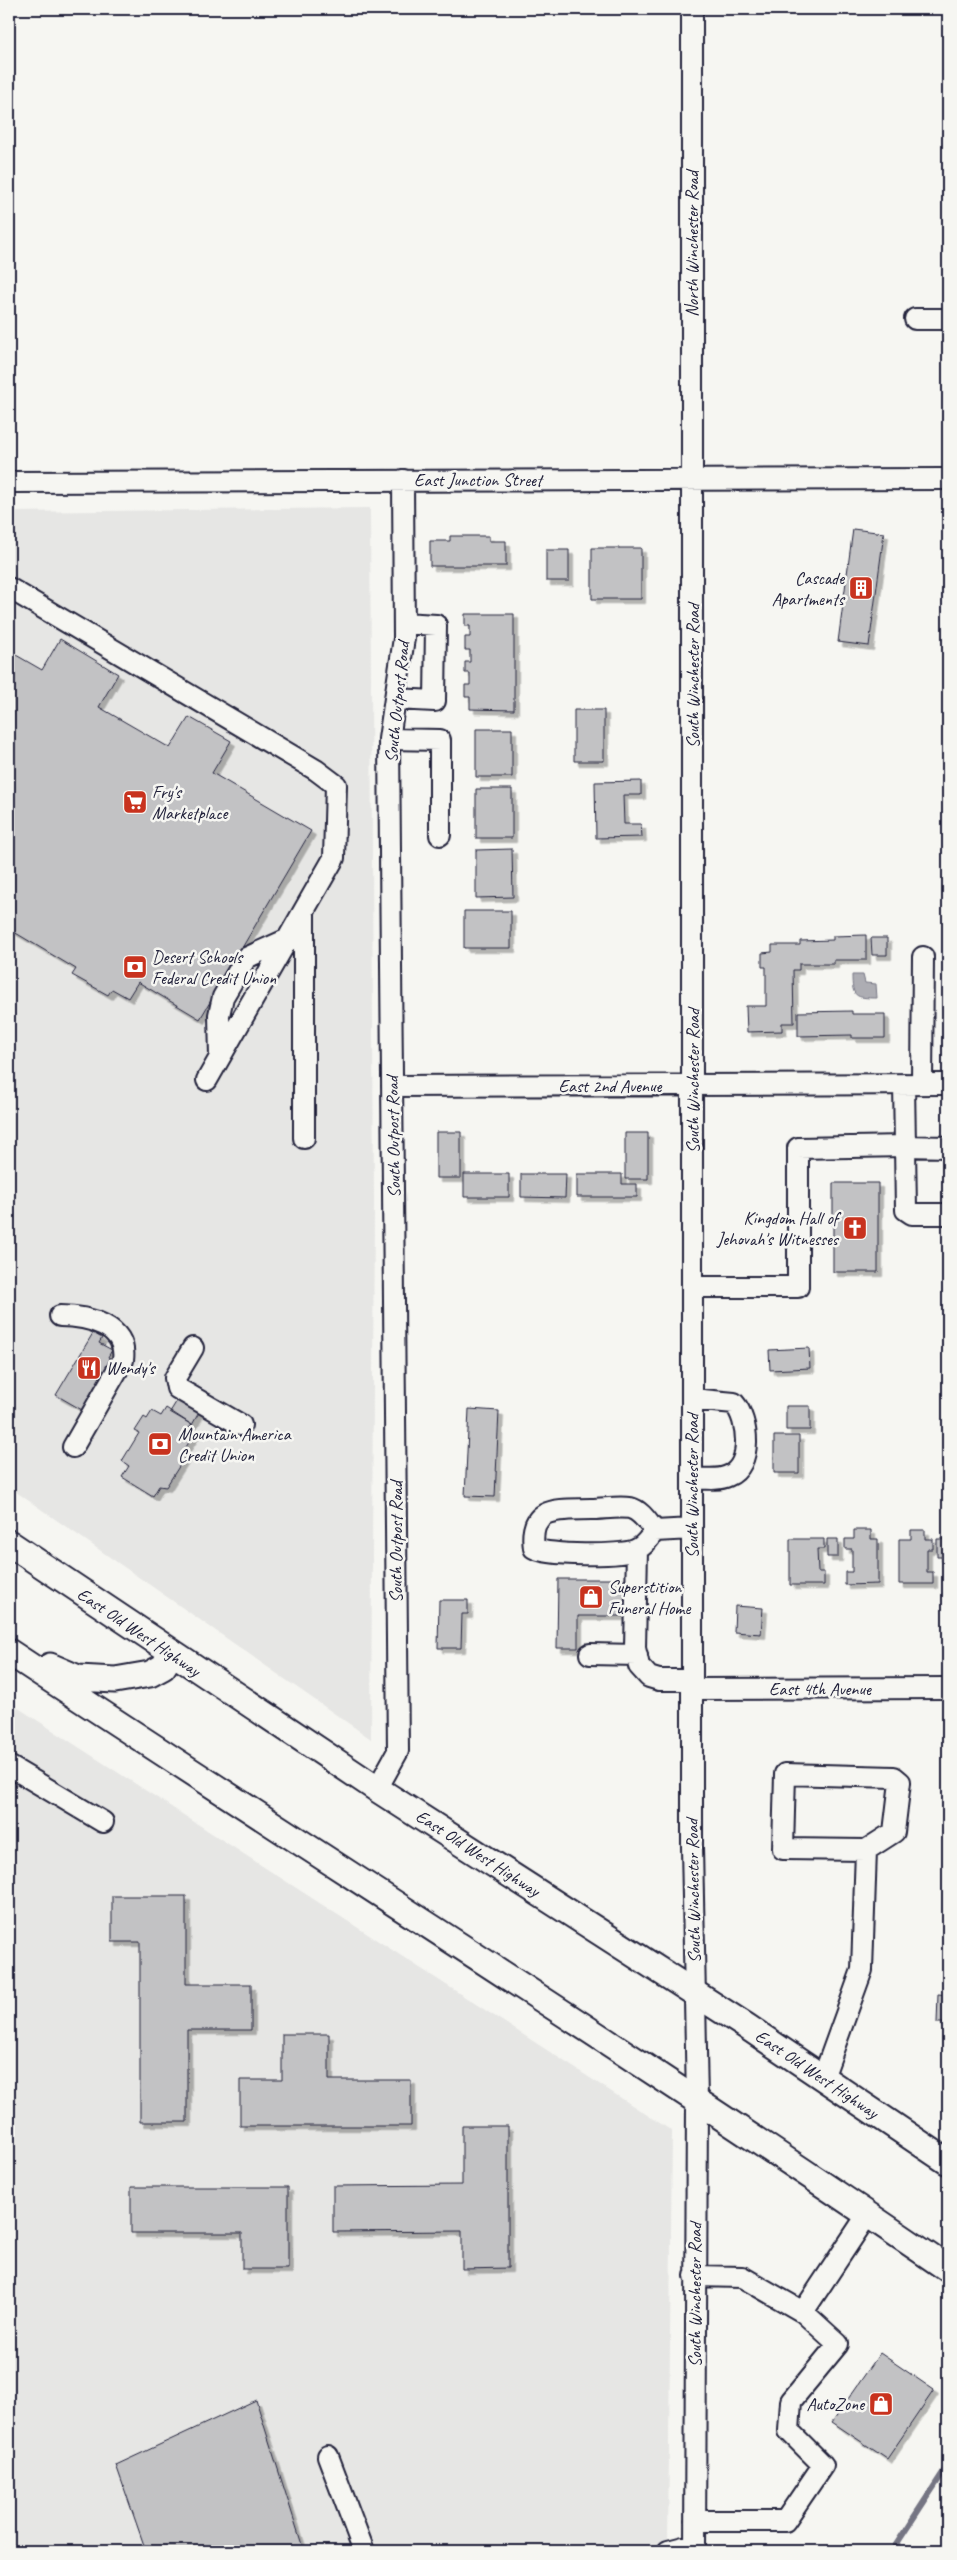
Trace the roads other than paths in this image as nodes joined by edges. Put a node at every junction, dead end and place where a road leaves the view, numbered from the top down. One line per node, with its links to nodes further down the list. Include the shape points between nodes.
1 (692, 9): 6 (street, North Winchester Road)
2 (915, 319): 3 (street)
3 (948, 319)
4 (948, 479): 6 (street, East Junction Street)
5 (403, 480): 6 (street, East Junction Street); 7 (street, East Junction Street); 9 (street, South Outpost Road)
6 (692, 480): 21 (street, South Winchester Road)
7 (9, 482)
8 (9, 588): 13 (street, via 316,770 336,786 334,858)
9 (404, 624): 10 (street, South Outpost Road); 10 (street, via 436,626 435,701)
10 (395, 699): 11 (street, South Outpost Road)
11 (389, 739): 12 (street, via 440,740); 20 (street, South Outpost Road)
12 (440, 835)
13 (304, 911): 14 (street); 22 (street)
14 (288, 939): 16 (street); 16 (street, via 246,958 228,989 219,1015)
15 (923, 957): 18 (street)
16 (220, 1057): 17 (street)
17 (207, 1080)
18 (913, 1084): 19 (street, East 2nd Avenue); 21 (street, East 2nd Avenue); 23 (street)
19 (948, 1084)
20 (392, 1086): 21 (street, East 2nd Avenue); 44 (street, South Outpost Road, via 398,1751)
21 (693, 1086): 26 (street, South Winchester Road)
22 (304, 1138)
23 (904, 1146): 24 (street); 25 (street, via 906,1210 912,1214); 26 (street, via 798,1148 798,1287)
24 (948, 1147)
25 (948, 1214)
26 (693, 1286): 29 (street, South Winchester Road)
27 (60, 1316): 31 (street, via 88,1318 115,1333 124,1351 123,1360)
28 (194, 1348): 30 (street, via 175,1378 177,1388)
29 (692, 1400): 32 (street, South Winchester Road); 32 (street, via 734,1403 741,1411 745,1442 739,1468 728,1476)
30 (240, 1424)
31 (73, 1446)
32 (692, 1478): 33 (street, South Winchester Road)
33 (692, 1529): 34 (street); 41 (street, South Winchester Road)
34 (656, 1531): 36 (street); 36 (street, via 642,1514 630,1508 556,1510 540,1518 534,1527 534,1548 541,1552 572,1554)
35 (9, 1543): 38 (main road, East Old West Highway)
36 (637, 1550): 40 (street)
37 (9, 1650): 38 (main road, via 78,1678 97,1680 150,1674 163,1667); 49 (main road, via 282,1832)
38 (172, 1653): 44 (main road, East Old West Highway)
39 (590, 1654): 40 (street)
40 (637, 1655): 41 (street, East 4th Avenue, via 640,1666 649,1677)
41 (692, 1684): 42 (street, East 4th Avenue); 47 (street, South Winchester Road)
42 (948, 1688)
43 (9, 1766): 45 (street)
44 (377, 1789): 47 (main road, East Old West Highway)
45 (103, 1822)
46 (866, 1850): 46 (street, via 784,1849 785,1774 894,1777 900,1782 894,1832); 48 (street, via 862,1970)
47 (695, 1993): 48 (main road, East Old West Highway); 49 (street, South Winchester Road)
48 (823, 2078): 50 (main road, East Old West Highway)
49 (697, 2100): 51 (main road); 53 (street, South Winchester Road)
50 (948, 2162)
51 (868, 2214): 52 (main road); 54 (street)
52 (948, 2269)
53 (695, 2276): 54 (street, via 742,2277); 56 (street, South Winchester Road)
54 (802, 2312): 56 (street, via 838,2344 791,2401 789,2431 823,2465 786,2521)
55 (328, 2456): 58 (street)
56 (695, 2521): 57 (street, South Winchester Road)
57 (695, 2548): 59 (street)
58 (364, 2551)
59 (668, 2551)

